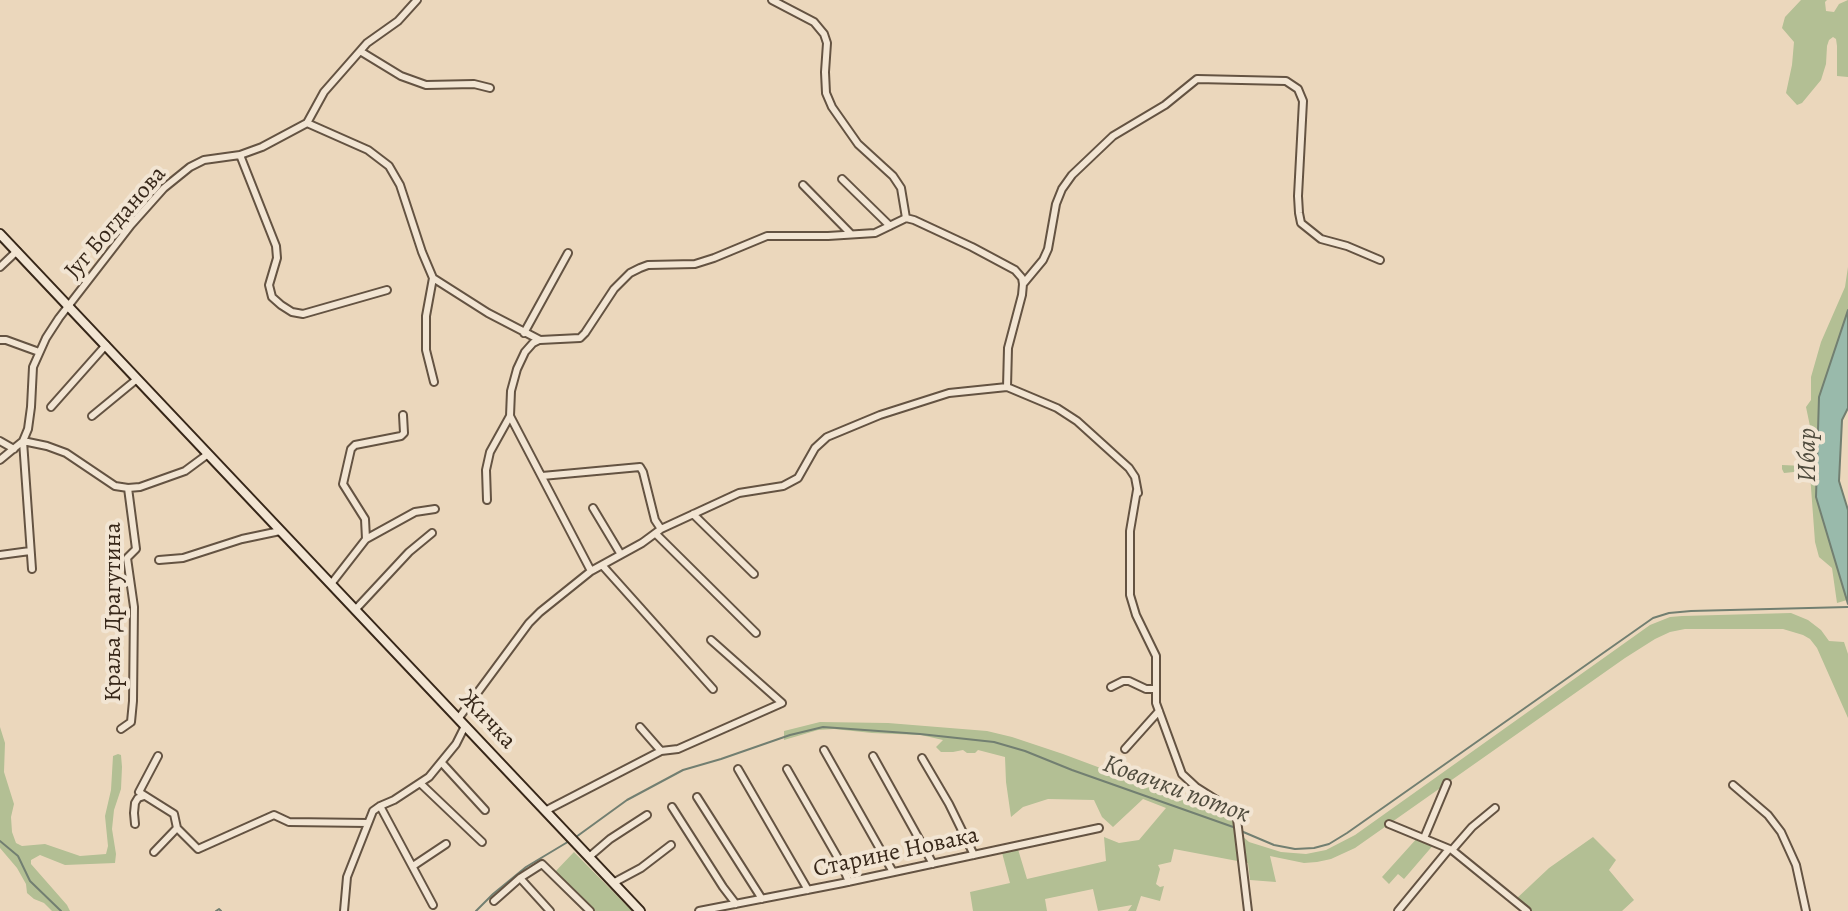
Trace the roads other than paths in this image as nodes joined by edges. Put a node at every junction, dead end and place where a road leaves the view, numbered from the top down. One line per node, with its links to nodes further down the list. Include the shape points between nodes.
1 (417, 0): 3 (street)
2 (772, 0): 9 (street, via 814,22 824,34 826,93 832,107 858,144 901,188)
3 (360, 51): 4 (street, via 426,85); 5 (street, via 324,92)
4 (490, 88)
5 (307, 123): 6 (street, Југ Богданова); 17 (street, via 368,150 389,166)
6 (240, 155): 19 (street, via 276,246 272,297 303,314); 20 (street, Југ Богданова, via 204,160 164,188)
7 (842, 179): 10 (street)
8 (803, 185): 11 (street)
9 (906, 218): 10 (street); 18 (street, via 1015,270)
10 (890, 226): 11 (street)
11 (851, 235): 23 (street, via 767,236 695,264 648,265 614,289 580,338)
12 (1, 236): 13 (main road, Жичка)
13 (17, 251): 16 (street); 20 (main road, Жичка)
14 (568, 253): 21 (street)
15 (1380, 260): 18 (street, via 1321,239 1301,223 1303,101 1298,89 1286,81 1197,79 1113,136 1072,175 1056,204 1048,249)
16 (0, 267)
17 (433, 278): 21 (street); 27 (street, via 426,350)
18 (1023, 284): 28 (street, via 1008,348)
19 (387, 290)
20 (68, 307): 24 (main road, Жичка); 25 (street, Југ Богданова)
21 (524, 333): 23 (street)
22 (0, 340): 25 (street)
23 (540, 340): 32 (street, via 525,352 517,369)
24 (106, 345): 26 (main road, Жичка); 29 (street)
25 (39, 352): 34 (street)
26 (137, 379): 31 (street); 36 (main road, Жичка)
27 (434, 382)
28 (1007, 387): 43 (street, via 949,393 880,415 827,437 798,478 783,486 739,493); 62 (street, via 1077,421 1135,477 1130,595 1156,656)
29 (51, 407)
30 (403, 415): 47 (street, via 401,436 351,449 343,484 365,519)
31 (92, 416)
32 (510, 416): 38 (street); 40 (street, via 490,452)
33 (0, 441): 35 (street)
34 (23, 441): 35 (street); 39 (street, via 66,453 115,486); 48 (street)
35 (14, 449): 37 (street)
36 (208, 454): 39 (street, via 185,471); 44 (main road, Жичка)
37 (0, 460)
38 (542, 476): 45 (street, via 640,467); 54 (street)
39 (128, 488): 66 (street, Краља Драгутина, via 136,549 127,558 134,607 133,701 131,722)
40 (487, 500)
41 (593, 508): 50 (street)
42 (435, 509): 47 (street, via 415,512)
43 (693, 514): 45 (street); 55 (street)
44 (280, 531): 51 (street); 56 (main road, Жичка)
45 (659, 532): 50 (street); 58 (street)
46 (432, 533): 57 (street)
47 (366, 539): 56 (street)
48 (30, 551): 49 (street); 53 (street)
49 (1, 552)
50 (620, 553): 52 (street)
51 (159, 560)
52 (602, 565): 54 (street); 61 (street)
53 (32, 569)
54 (591, 571): 64 (street, via 529,623)
55 (754, 574)
56 (331, 584): 57 (main road, Жичка)
57 (355, 610): 64 (main road, Жичка)
58 (756, 633)
59 (711, 640): 69 (street, via 782,703 678,749)
60 (1111, 687): 62 (street, via 1129,681)
61 (713, 689)
62 (1156, 689): 63 (street)
63 (1159, 711): 67 (street); 116 (street, via 1182,774 1229,808 1239,822)
64 (462, 723): 73 (street, via 456,744); 85 (main road, Жичка)
65 (640, 727): 69 (street)
66 (121, 729)
67 (1125, 749)
68 (824, 750): 102 (street)
69 (661, 751): 85 (street)
70 (158, 756): 79 (street, via 139,792)
71 (873, 756): 100 (street)
72 (922, 758): 98 (street)
73 (442, 763): 76 (street); 84 (street)
74 (738, 769): 106 (street)
75 (787, 769): 104 (street)
76 (420, 783): 81 (street); 93 (street)
77 (1447, 783): 92 (street)
78 (1733, 785): 119 (street, via 1781,832 1796,865)
79 (144, 796): 88 (street, via 135,803); 90 (street, via 174,814)
80 (697, 797): 107 (street)
81 (380, 806): 87 (street); 101 (street)
82 (672, 807): 109 (street)
83 (1495, 808): 96 (street)
84 (485, 810)
85 (545, 811): 99 (main road, Жичка)
86 (647, 815): 99 (street)
87 (368, 823): 90 (street, via 289,822 274,815 198,849); 111 (street, via 347,877)
88 (135, 824)
89 (1389, 824): 92 (street)
90 (177, 828): 97 (street)
91 (1099, 828): 98 (street, Старине Новака)
92 (1424, 838): 96 (street)
93 (482, 842)
94 (446, 844): 101 (street)
95 (671, 845): 105 (street)
96 (1451, 849): 117 (street); 118 (street)
97 (154, 852)
98 (974, 855): 100 (street, Старине Новака)
99 (589, 857): 105 (main road, Жичка)
100 (933, 864): 102 (street, Старине Новака)
101 (413, 866): 110 (street)
102 (893, 872): 104 (street, Старине Новака)
103 (520, 878): 108 (street); 112 (street); 113 (street, via 544,865)
104 (849, 882): 106 (street, Старине Новака)
105 (613, 883): 114 (main road, Жичка)
106 (808, 890): 107 (street, Старине Новака)
107 (762, 899): 109 (street, Старине Новака)
108 (494, 901)
109 (736, 904): 115 (street, Старине Новака)
110 (433, 905)
111 (344, 911)
112 (550, 911)
113 (590, 911)
114 (640, 911)
115 (699, 911)
116 (1248, 911)
117 (1398, 911)
118 (1527, 911)
119 (1806, 911)

